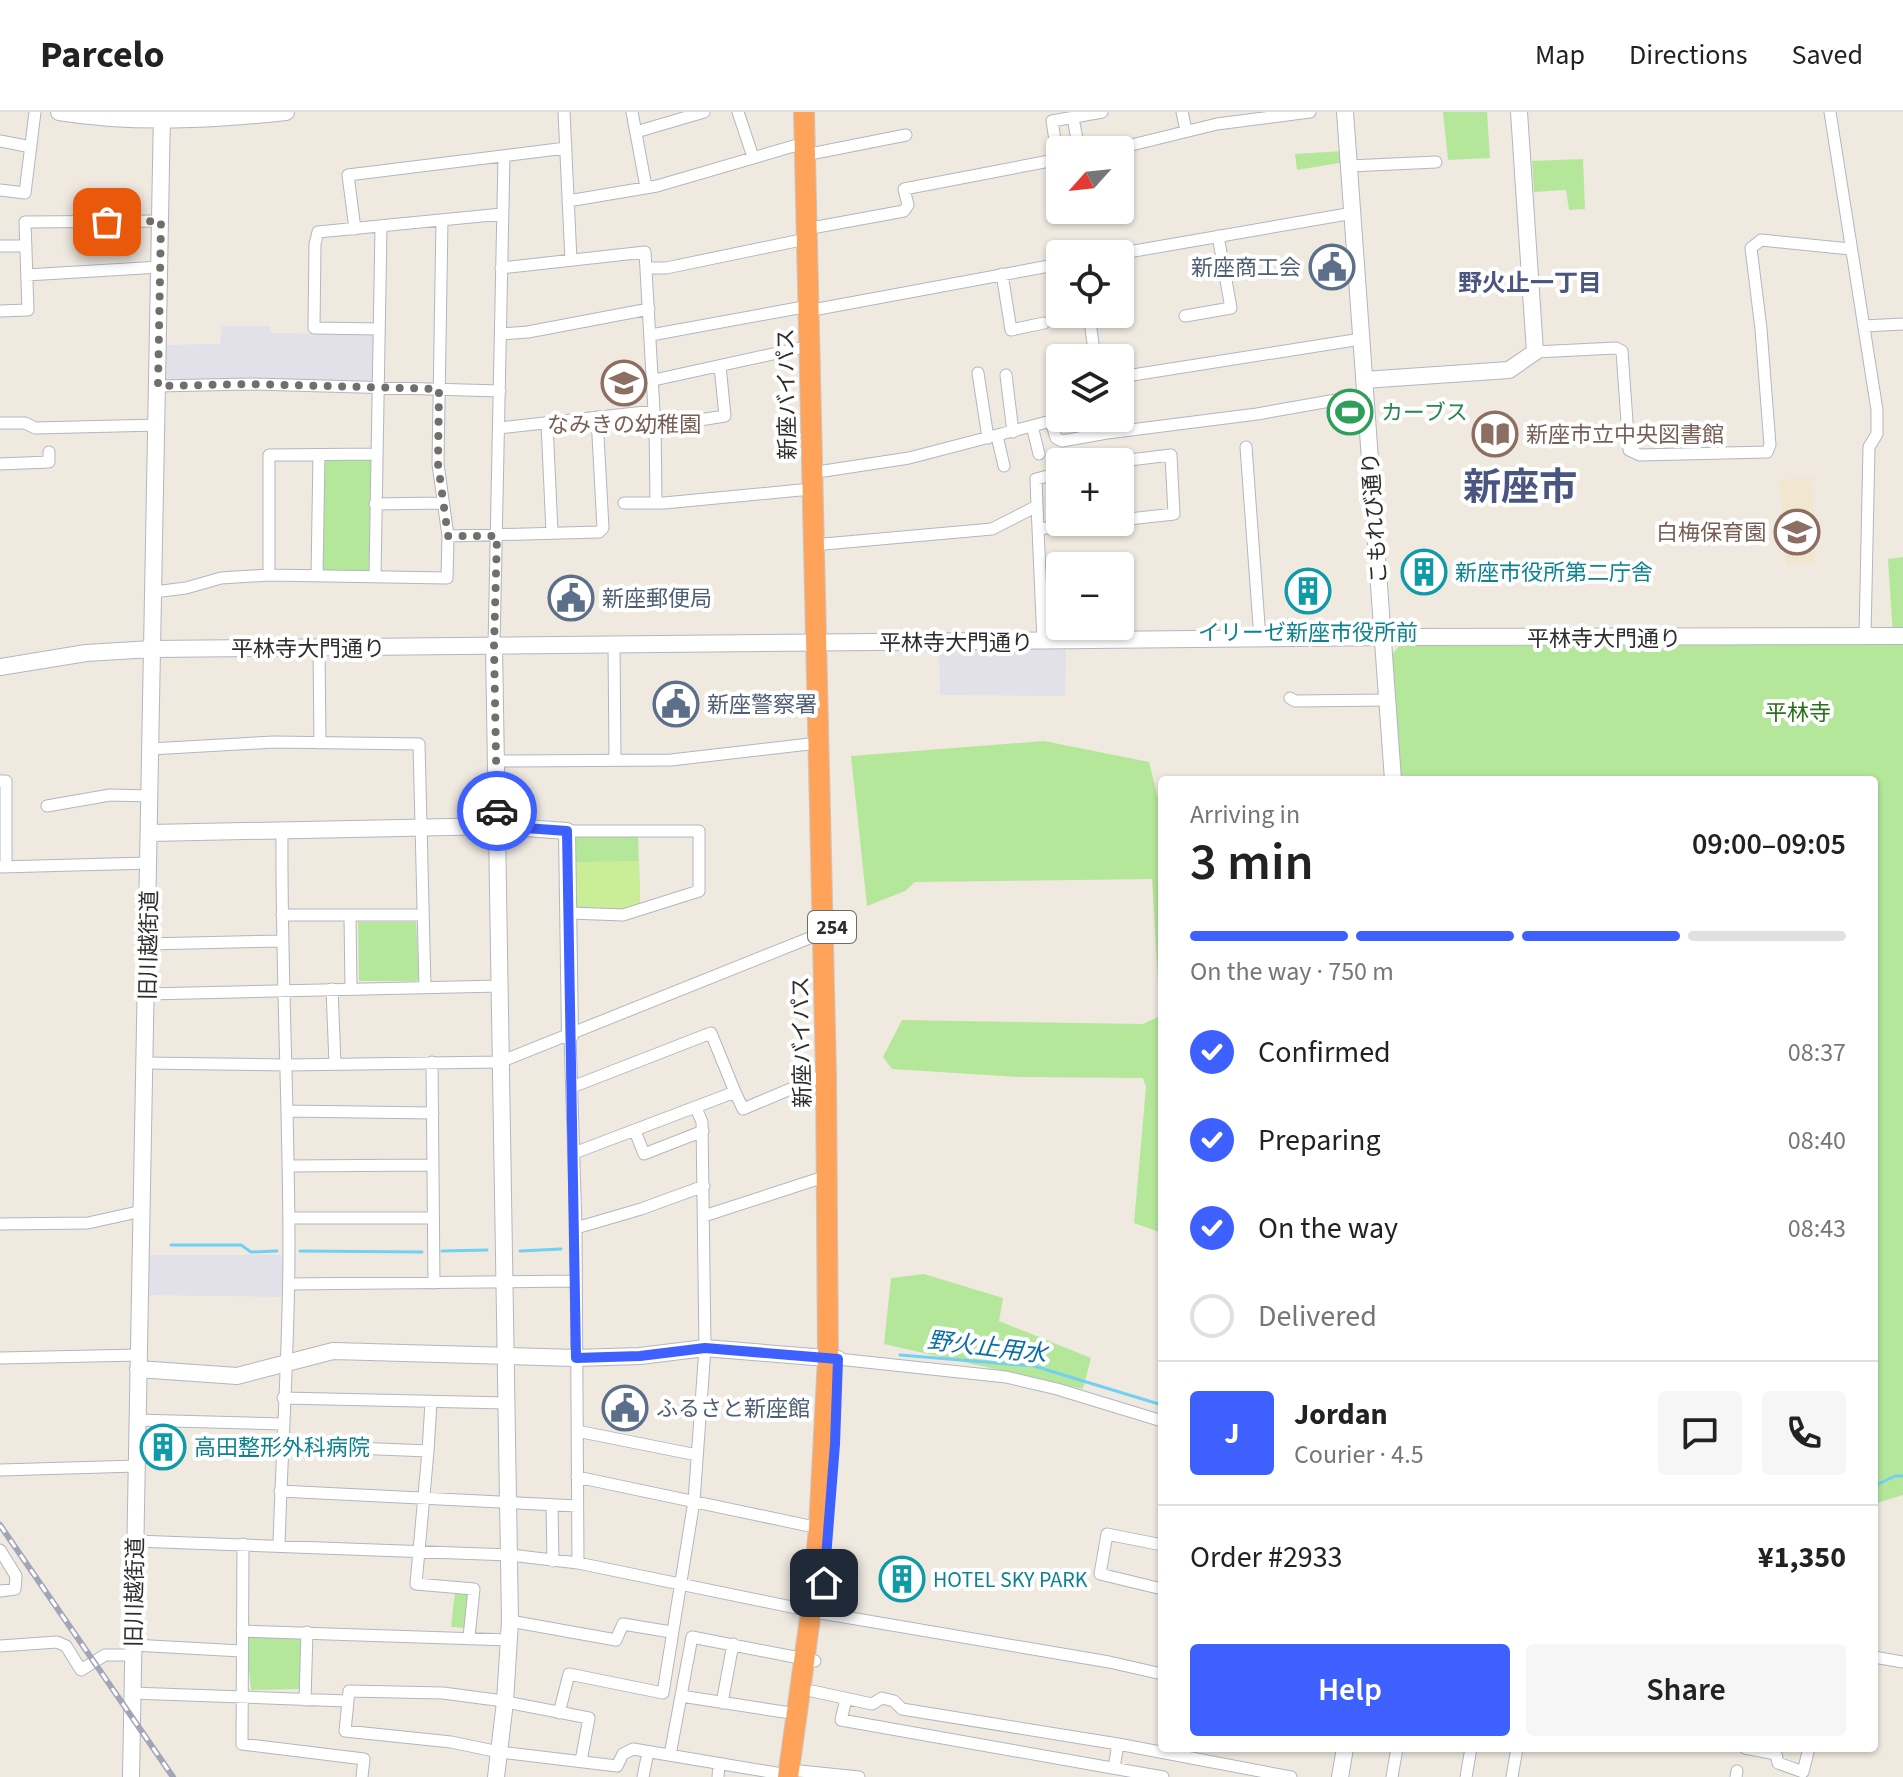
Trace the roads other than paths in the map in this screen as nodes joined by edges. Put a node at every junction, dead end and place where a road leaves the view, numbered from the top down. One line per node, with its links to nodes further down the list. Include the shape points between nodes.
1 (35, 112): 25 (street)
2 (59, 112): 16 (street)
3 (286, 112): 16 (street)
4 (564, 112): 26 (street)
5 (632, 112): 19 (street)
6 (704, 112): 19 (street)
7 (738, 112): 29 (street)
8 (804, 112): 27 (highway, 新座バイパス / 254)
9 (815, 112): 27 (highway, 新座バイパス / 254)
10 (1102, 112): 17 (street)
11 (1182, 112): 18 (street)
12 (1310, 112): 18 (street)
13 (1345, 112): 32 (street, こもれび通り)
14 (1519, 112): 69 (street)
15 (1830, 112): 46 (street)
16 (162, 116): 39 (street, 旧川越街道)
17 (1073, 118): 21 (street, via 1052,121); 22 (street)
18 (1186, 130): 24 (street)
19 (636, 132): 33 (street)
20 (906, 135): 27 (street)
21 (1055, 136)
22 (1076, 136)
23 (0, 141): 25 (street)
24 (1134, 144)
25 (31, 147): 34 (street, via 25,193)
26 (566, 148): 28 (street); 35 (street)
27 (810, 148): 29 (street); 42 (highway, 新座バイパス / 254)
28 (504, 156): 37 (street); 41 (street, via 348,175)
29 (753, 157): 33 (street)
30 (1046, 162): 42 (street, via 904,189 904,211)
31 (1436, 162): 32 (street)
32 (1350, 166): 36 (street, こもれび通り)
33 (646, 187): 35 (street)
34 (0, 190)
35 (568, 201): 48 (street)
36 (1353, 213): 43 (street); 66 (street, こもれび通り)
37 (502, 214): 38 (street); 51 (street)
38 (442, 220): 40 (street); 78 (street)
39 (161, 221): 45 (street, via 25,222); 50 (street, 旧川越街道)
40 (381, 227): 41 (street); 62 (street)
41 (355, 229): 62 (street, via 318,232 314,328)
42 (812, 233): 52 (street, via 666,268); 55 (highway, 新座バイパス / 254)
43 (1218, 236): 47 (street); 58 (street, via 1231,308)
44 (0, 246): 45 (street)
45 (26, 246): 54 (street)
46 (1850, 249): 61 (street); 69 (street, via 1761,240 1751,248 1767,452 1640,455 1629,450 1622,351)
47 (1134, 251)
48 (571, 260): 51 (street); 52 (street, via 645,252)
49 (1046, 266): 53 (street)
50 (160, 267): 54 (street); 75 (street, 旧川越街道)
51 (501, 268): 64 (street)
52 (646, 268): 56 (street)
53 (1002, 274): 55 (street); 59 (street, via 1011,330)
54 (27, 275): 57 (street, via 28,310)
55 (813, 308): 65 (street); 68 (highway, 新座バイパス / 254); 99 (highway, 新座バイパス / 254)
56 (649, 309): 64 (street); 65 (street)
57 (0, 311)
58 (1185, 316)
59 (1044, 323)
60 (1903, 324): 61 (street)
61 (1864, 326): 118 (street, via 1877,410 1877,434 1869,447)
62 (379, 329): 76 (street)
63 (1091, 329): 67 (street)
64 (501, 334): 79 (street)
65 (651, 335): 74 (street)
66 (1361, 339): 73 (street); 77 (street, こもれび通り)
67 (1093, 344)
68 (809, 346): 70 (street); 101 (highway, 新座バイパス / 254)
69 (1535, 352): 77 (street, via 1509,370)
70 (720, 366): 74 (street); 86 (street, via 725,416)
71 (978, 373): 90 (street)
72 (1006, 375): 88 (street)
73 (1134, 375)
74 (654, 380): 80 (street)
75 (158, 386): 76 (street); 84 (street, 旧川越街道)
76 (379, 388): 78 (street); 93 (street)
77 (1364, 388): 89 (street, via 1257,414); 120 (street, こもれび通り)
78 (439, 389): 79 (street); 102 (street)
79 (500, 391): 87 (street)
80 (654, 411): 81 (street); 86 (street)
81 (597, 417): 83 (street); 110 (street, via 603,528)
82 (0, 423): 84 (street, via 35,428)
83 (547, 423): 87 (street); 110 (street)
84 (158, 425): 117 (street, 旧川越街道)
85 (1032, 426): 88 (street); 89 (street, via 1051,421 1062,441); 94 (street)
86 (655, 427): 104 (street)
87 (499, 428): 112 (street)
88 (1013, 432): 90 (street)
89 (1107, 433)
90 (992, 437): 98 (street); 99 (street, via 909,458)
91 (1246, 447): 121 (street)
92 (49, 452): 97 (street, via 49,462)
93 (376, 454): 95 (street); 105 (street)
94 (1039, 454)
95 (319, 455): 114 (street, via 269,455); 115 (street)
96 (1134, 459): 107 (street, via 1171,455 1174,514)
97 (0, 464)
98 (1004, 466)
99 (824, 471): 113 (highway, 新座バイパス / 254)
100 (1046, 476): 106 (street, via 1036,479)
101 (811, 489): 104 (street); 123 (highway, 新座バイパス / 254)
102 (443, 503): 105 (street); 111 (street)
103 (624, 503): 104 (street)
104 (656, 503)
105 (375, 504): 116 (street)
106 (1037, 506): 109 (street); 113 (street, via 992,529)
107 (1134, 518)
108 (1046, 528): 109 (street)
109 (1038, 529): 122 (street)
110 (552, 532): 112 (street)
111 (448, 536): 112 (street); 116 (street, via 447,578)
112 (497, 536): 125 (street)
113 (824, 544): 123 (highway, 新座バイパス / 254)
114 (269, 575): 115 (street); 117 (street, via 221,578)
115 (317, 575): 116 (street)
116 (375, 576)
117 (154, 592): 127 (street, 旧川越街道)
118 (1865, 636): 119 (street, 平林寺大門通り); 120 (street, 平林寺大門通り)
119 (1903, 636)
120 (1383, 637): 121 (street, 平林寺大門通り); 130 (street, こもれび通り)
121 (1260, 639): 122 (street, 平林寺大門通り)
122 (1043, 641): 123 (street, 平林寺大門通り)
123 (821, 643): 124 (street, 平林寺大門通り); 132 (highway, 新座バイパス / 254); 193 (highway, 新座バイパス / 254)
124 (614, 645): 125 (street, 平林寺大門通り); 134 (street)
125 (494, 646): 126 (street, 平林寺大門通り); 135 (street)
126 (319, 648): 127 (street, 平林寺大門通り); 131 (street)
127 (152, 649): 128 (street, 平林寺大門通り, via 58,656); 133 (street, 旧川越街道)
128 (0, 667)
129 (1290, 698): 130 (street)
130 (1387, 700): 136 (street, こもれび通り)
131 (320, 743): 133 (street); 141 (street, via 419,744)
132 (818, 743): 134 (street, via 671,760); 151 (highway, 新座バイパス / 254)
133 (150, 749): 138 (street, 旧川越街道)
134 (615, 759): 135 (street)
135 (497, 761): 140 (street)
136 (1393, 776)
137 (0, 781): 146 (street, via 6,781)
138 (150, 796): 139 (street, via 110,795); 144 (street, 旧川越街道)
139 (47, 806)
140 (498, 826): 141 (street); 143 (street); 154 (street)
141 (422, 828): 142 (street); 149 (street)
142 (282, 830): 144 (street); 148 (street)
143 (567, 831): 147 (street); 147 (street, via 699,831 699,891 623,915)
144 (150, 833): 145 (street, 旧川越街道)
145 (149, 863): 146 (street); 153 (street, 旧川越街道)
146 (3, 866)
147 (570, 913): 160 (street)
148 (282, 915): 150 (street); 152 (street)
149 (423, 915): 150 (street); 155 (street)
150 (350, 916): 156 (street)
151 (822, 933): 160 (street); 166 (highway, 新座バイパス / 254)
152 (282, 941): 153 (street); 157 (street)
153 (147, 944): 159 (street, 旧川越街道)
154 (500, 986): 155 (street); 162 (street)
155 (425, 987): 156 (street)
156 (351, 988): 158 (street)
157 (282, 989): 158 (street); 159 (street); 165 (street)
158 (332, 989): 164 (street)
159 (147, 994): 163 (street, 旧川越街道)
160 (570, 1036): 162 (street); 167 (street)
161 (432, 1062): 162 (street); 164 (street); 171 (street)
162 (500, 1062): 185 (street)
163 (145, 1063): 165 (street); 179 (street, 旧川越街道)
164 (335, 1064): 165 (street)
165 (287, 1065): 170 (street)
166 (826, 1074): 168 (street, via 743,1109); 177 (highway, 新座バイパス / 254)
167 (572, 1087): 168 (street, via 711,1033); 174 (street)
168 (735, 1092): 169 (street)
169 (696, 1108): 172 (street); 173 (street)
170 (288, 1111): 171 (street); 176 (street)
171 (433, 1113): 175 (street)
172 (635, 1131): 173 (street, via 644,1154); 174 (street)
173 (703, 1131): 178 (street)
174 (574, 1153): 184 (street)
175 (433, 1165): 176 (street); 182 (street)
176 (288, 1166): 181 (street)
177 (827, 1176): 180 (street); 193 (highway, 新座バイパス / 254)
178 (704, 1186): 180 (street); 184 (street)
179 (142, 1211): 183 (street, via 88,1223); 194 (street, 旧川越街道)
180 (704, 1216): 189 (street)
181 (289, 1218): 182 (street); 188 (street)
182 (433, 1218): 187 (street)
183 (0, 1224)
184 (576, 1228): 186 (street)
185 (505, 1281): 186 (street); 187 (street); 190 (street)
186 (575, 1281): 192 (street)
187 (434, 1283): 188 (street)
188 (289, 1284): 195 (street)
189 (705, 1348): 192 (street); 193 (street); 205 (street)
190 (506, 1356): 192 (street); 195 (street, via 333,1351); 198 (street)
191 (0, 1358): 194 (street)
192 (576, 1358): 202 (street)
193 (833, 1359): 200 (street, via 1006,1377); 215 (highway, 新座バイパス / 254); 228 (highway, 新座バイパス / 254, via 833,1481)
194 (138, 1362): 195 (street, via 237,1376); 199 (street, 旧川越街道)
195 (285, 1364): 196 (street)
196 (283, 1398): 197 (street); 201 (street)
197 (431, 1402): 198 (street); 204 (street)
198 (507, 1403): 211 (street)
199 (137, 1420): 201 (street); 206 (street, 旧川越街道)
200 (1158, 1420)
201 (282, 1424): 203 (street)
202 (577, 1431): 205 (street); 208 (street)
203 (281, 1445): 204 (street); 209 (street)
204 (428, 1451): 210 (street)
205 (697, 1455): 212 (street)
206 (137, 1466): 207 (street); 216 (street, 旧川越街道)
207 (0, 1470)
208 (577, 1477): 212 (street); 214 (street)
209 (280, 1491): 210 (street); 219 (street)
210 (424, 1498): 211 (street); 221 (street)
211 (509, 1501): 213 (street); 222 (street)
212 (694, 1501): 215 (street); 225 (street)
213 (552, 1505): 214 (street); 223 (street)
214 (577, 1506): 224 (street)
215 (819, 1528): 228 (highway, 新座バイパス / 254)
216 (135, 1541): 217 (street); 237 (street, 旧川越街道)
217 (243, 1544): 219 (street); 230 (street)
218 (1158, 1544): 226 (street, via 1107,1534 1100,1574)
219 (279, 1545): 221 (street)
220 (0, 1550): 227 (street, via 16,1576 15,1589)
221 (421, 1551): 222 (street); 233 (street, via 416,1584 474,1589)
222 (510, 1555): 223 (street); 229 (street)
223 (553, 1561): 224 (street)
224 (578, 1563): 225 (street)
225 (681, 1584): 228 (street); 232 (street)
226 (1158, 1588)
227 (0, 1591)
228 (816, 1612): 240 (highway, 新座バイパス / 254); 242 (street)
229 (510, 1621): 232 (street, via 616,1640 623,1624); 234 (street)
230 (242, 1631): 231 (street); 238 (street)
231 (307, 1632): 233 (street); 248 (street)
232 (671, 1632): 252 (street, via 663,1693 569,1674)
233 (469, 1637): 234 (street)
234 (509, 1640): 250 (street)
235 (733, 1644): 240 (street); 246 (street, via 692,1637); 251 (street)
236 (0, 1646): 237 (street, via 57,1642 66,1646 81,1670 105,1655)
237 (133, 1650): 238 (street); 244 (street, 旧川越街道)
238 (241, 1651): 245 (street)
239 (1878, 1658): 241 (street)
240 (810, 1660): 243 (highway, 新座バイパス / 254); 253 (highway, 新座バイパス / 254)
241 (1903, 1662)
242 (1158, 1673)
243 (812, 1691): 247 (street); 269 (highway, 新座バイパス / 254)
244 (132, 1693): 245 (street); 270 (street, 旧川越街道)
245 (242, 1696): 248 (street); 271 (street, via 242,1744 364,1759)
246 (681, 1696): 251 (street); 265 (street)
247 (846, 1699): 254 (street, via 872,1704 882,1698 902,1709); 267 (street, via 841,1720)
248 (305, 1700): 249 (street)
249 (347, 1701): 250 (street, via 349,1691 443,1693); 255 (street, via 345,1731)
250 (505, 1702): 252 (street); 255 (street)
251 (722, 1703): 253 (street)
252 (559, 1713): 266 (street, via 589,1718)
253 (797, 1714): 269 (highway, 新座バイパス / 254)
254 (1118, 1744): 257 (street); 267 (street)
255 (499, 1752): 266 (street); 272 (street)
256 (648, 1752): 265 (street); 266 (street, via 633,1749 617,1766); 273 (street)
257 (1158, 1752)
258 (1160, 1752): 276 (street)
259 (1344, 1752): 277 (street)
260 (1396, 1752): 278 (street)
261 (1470, 1752): 279 (street)
262 (1516, 1752): 280 (street)
263 (1766, 1752): 264 (street, via 1803,1772)
264 (1808, 1752)
265 (670, 1755): 268 (street)
266 (581, 1761)
267 (1114, 1768): 275 (street)
268 (718, 1771): 269 (street)
269 (794, 1775): 274 (street)
270 (131, 1777)
271 (362, 1777)
272 (496, 1777)
273 (643, 1777)
274 (859, 1777)
275 (1163, 1777)
276 (1291, 1777)
277 (1340, 1777)
278 (1392, 1777)
279 (1466, 1777)
280 (1512, 1777)

